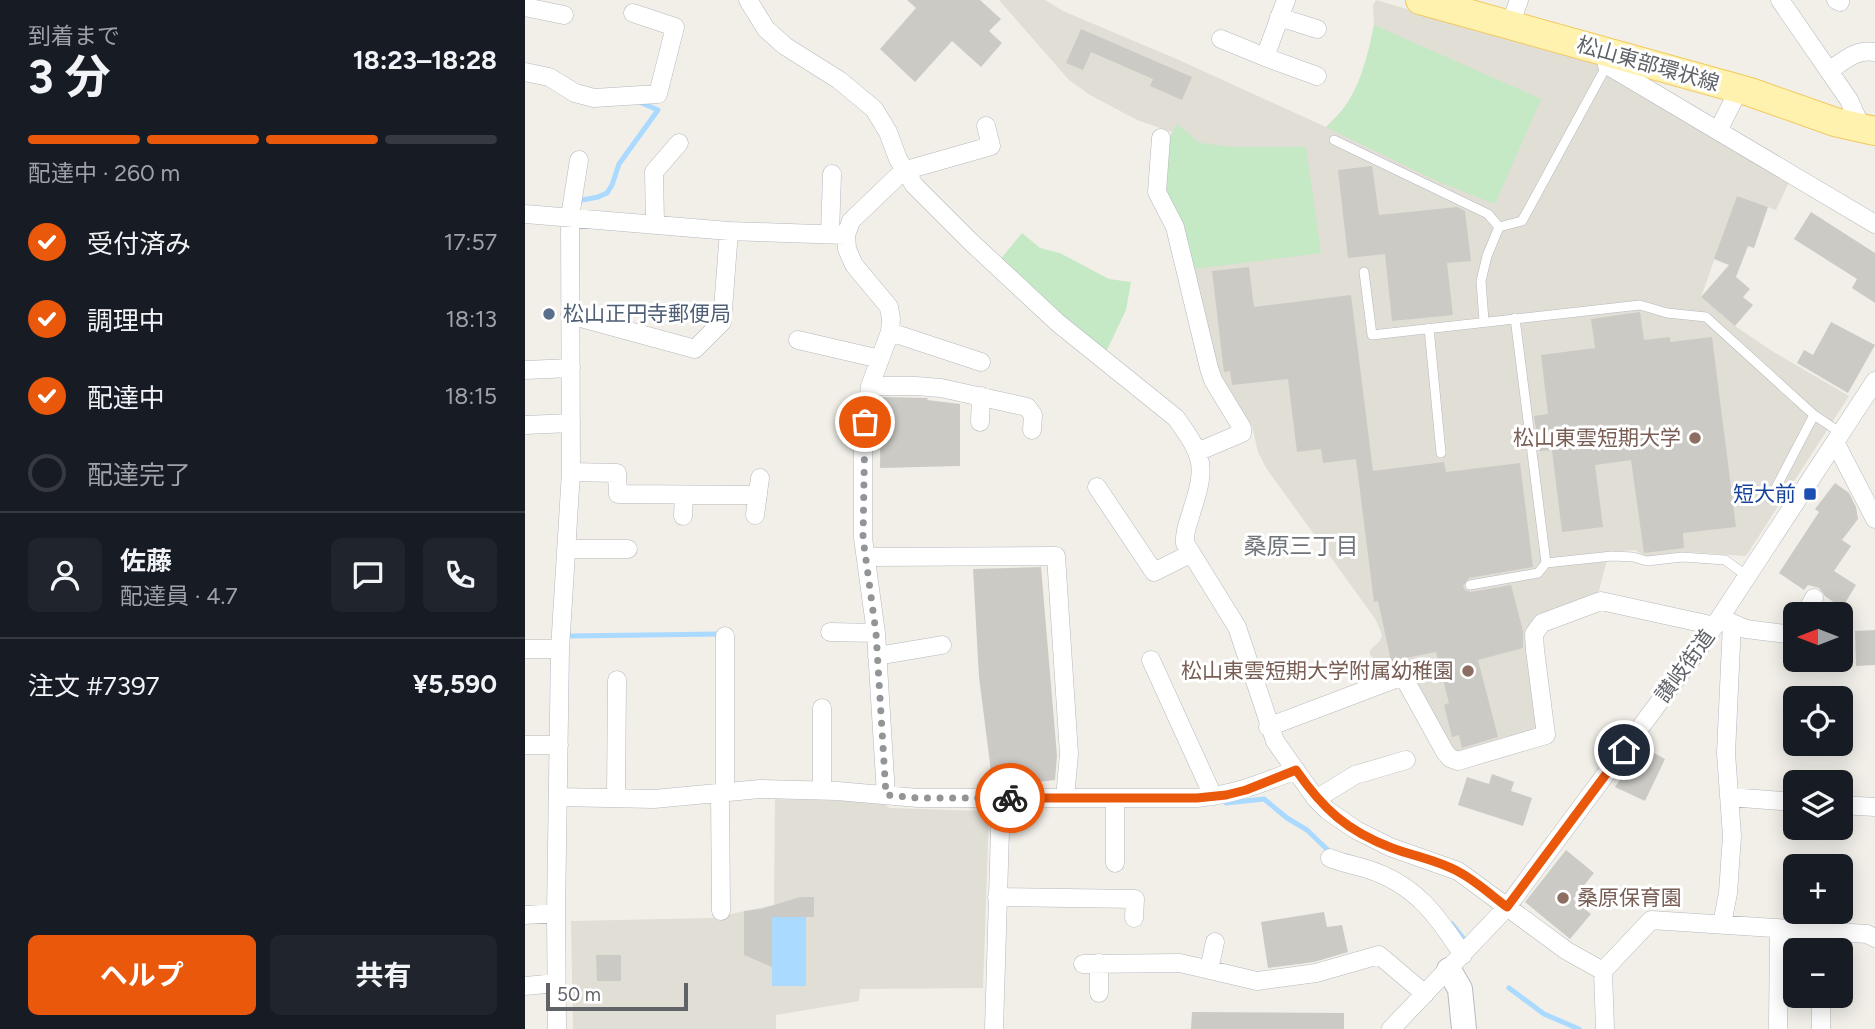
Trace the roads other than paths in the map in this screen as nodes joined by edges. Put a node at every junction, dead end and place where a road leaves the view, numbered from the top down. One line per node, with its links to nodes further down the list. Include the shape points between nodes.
1 (528, 0): 6 (street)
2 (748, 0): 26 (street, via 785,46 874,109)
3 (1420, 0): 8 (main road, 松山東部環状線)
4 (1780, 0): 15 (street)
5 (1279, 6): 10 (street); 13 (street)
6 (525, 7): 9 (street)
7 (633, 13): 16 (street, via 675,27 658,94 594,98 575,93 549,77)
8 (1515, 13): 14 (main road, 松山東部環状線)
9 (564, 15)
10 (1317, 29)
11 (1221, 39): 13 (street)
12 (1875, 52): 15 (street, via 1857,53)
13 (1265, 57): 17 (street)
14 (1610, 60): 18 (main road, 松山東部環状線); 21 (street); 32 (lane, via 1523,221)
15 (1830, 70): 20 (street)
16 (525, 72)
17 (1317, 76)
18 (1739, 89): 20 (main road, 松山東部環状線); 21 (street)
19 (986, 126): 26 (street, via 991,146)
20 (1868, 130)
21 (1718, 131): 31 (street)
22 (1161, 138): 55 (street, via 1157,192 1175,227 1213,380 1243,428 1243,433)
23 (1334, 140): 32 (lane, via 1488,214)
24 (679, 143): 30 (street, via 654,172)
25 (579, 160): 29 (street)
26 (904, 172): 34 (street); 55 (street, via 1058,323 1176,418)
27 (832, 174): 34 (street)
28 (525, 214): 29 (street)
29 (570, 217): 30 (street); 36 (street)
30 (655, 224): 33 (street)
31 (1875, 224)
32 (1499, 227): 38 (lane, via 1482,281)
33 (729, 231): 34 (street); 36 (street, via 722,322 695,349)
34 (838, 234): 40 (street, via 854,265 889,307)
35 (1364, 272): 39 (lane, via 1372,335)
36 (570, 315): 44 (street)
37 (1515, 318): 38 (lane); 49 (lane, via 1640,305 1706,317); 68 (lane)
38 (1484, 321): 39 (lane)
39 (1429, 328): 56 (lane)
40 (890, 332): 42 (street); 43 (street)
41 (798, 340): 42 (street)
42 (880, 359): 47 (street)
43 (981, 362)
44 (571, 368): 45 (street); 51 (street)
45 (525, 370)
46 (1874, 384): 54 (street, 讃岐街道)
47 (870, 386): 48 (street, via 916,386); 67 (street, via 863,445)
48 (981, 396): 50 (street); 53 (street, via 1027,407 1033,415)
49 (1814, 415): 54 (lane); 60 (lane)
50 (980, 422)
51 (571, 423): 52 (street); 57 (street)
52 (525, 425)
53 (1032, 430)
54 (1838, 438): 63 (street); 69 (street, 讃岐街道)
55 (1197, 452): 66 (street, via 1203,475 1184,532)
56 (1441, 453)
57 (571, 472): 59 (street, via 617,473 618,495); 65 (street)
58 (1097, 487): 66 (street, via 1154,572)
59 (684, 495): 61 (street, via 759,487); 62 (street)
60 (1770, 499)
61 (755, 515)
62 (683, 516)
63 (1875, 519)
64 (628, 549): 65 (street)
65 (566, 550): 80 (street)
66 (1190, 554): 85 (street, via 1237,627)
67 (866, 557): 75 (street); 98 (street, via 1056,556 1069,754)
68 (1546, 563): 69 (lane, via 1612,556 1647,561 1725,560); 70 (lane, via 1538,573)
69 (1747, 576): 73 (street, 讃岐街道)
70 (1470, 585)
71 (1814, 598): 72 (street)
72 (1812, 602)
73 (1722, 621): 76 (street); 85 (street, via 1601,601 1542,622 1534,634 1546,735 1466,760 1450,758 1445,752 1403,676); 95 (street); 107 (street, 讃岐街道)
74 (830, 632): 75 (street)
75 (876, 633): 81 (street)
76 (1783, 634)
77 (725, 636): 91 (street)
78 (942, 645): 81 (street)
79 (525, 649): 80 (street)
80 (561, 649): 87 (street)
81 (877, 656): 92 (street)
82 (1151, 660): 93 (street)
83 (617, 680): 96 (street)
84 (822, 708): 90 (street)
85 (1268, 727): 89 (street)
86 (525, 745): 87 (street)
87 (559, 745): 94 (street)
88 (1406, 760): 100 (street, via 1355,775)
89 (1296, 770): 93 (street, via 1246,790); 100 (street)
90 (822, 790): 91 (street); 92 (street)
91 (722, 792): 96 (street); 108 (street)
92 (886, 795): 97 (street)
93 (1213, 796): 99 (street)
94 (559, 797): 96 (street); 109 (street)
95 (1729, 797): 101 (street); 112 (street, via 1732,836)
96 (616, 798)
97 (1002, 798): 98 (street); 106 (street)
98 (1065, 798): 99 (street)
99 (1115, 798): 105 (street)
100 (1316, 799): 107 (street, via 1356,830 1458,871)
101 (1783, 801)
102 (1853, 806): 103 (street)
103 (1875, 807)
104 (1330, 858): 118 (street, via 1368,869 1421,898 1442,922)
105 (1115, 863)
106 (997, 897): 111 (street, via 1135,899); 127 (street)
107 (1507, 907): 118 (street, 讃岐街道); 120 (street)
108 (721, 911)
109 (556, 913): 110 (street); 121 (street)
110 (525, 915)
111 (1134, 918)
112 (1723, 924): 113 (street); 120 (street, via 1651,920)
113 (1779, 928): 114 (street); 131 (street)
114 (1822, 931): 115 (street); 116 (street)
115 (1822, 938)
116 (1875, 938)
117 (1215, 942): 119 (street)
118 (1456, 962): 124 (street, 讃岐街道); 129 (street)
119 (1209, 969): 123 (street, via 1180,963 1091,964); 124 (street, via 1257,981 1317,973 1379,955)
120 (1603, 971): 130 (street)
121 (556, 983): 122 (street); 126 (street)
122 (525, 986)
123 (1099, 993)
124 (1425, 994): 128 (street, 讃岐街道)
125 (1821, 1008): 132 (street)
126 (557, 1029)
127 (994, 1029)
128 (1391, 1029)
129 (1464, 1029)
130 (1605, 1029)
131 (1778, 1029)
132 (1821, 1029)

